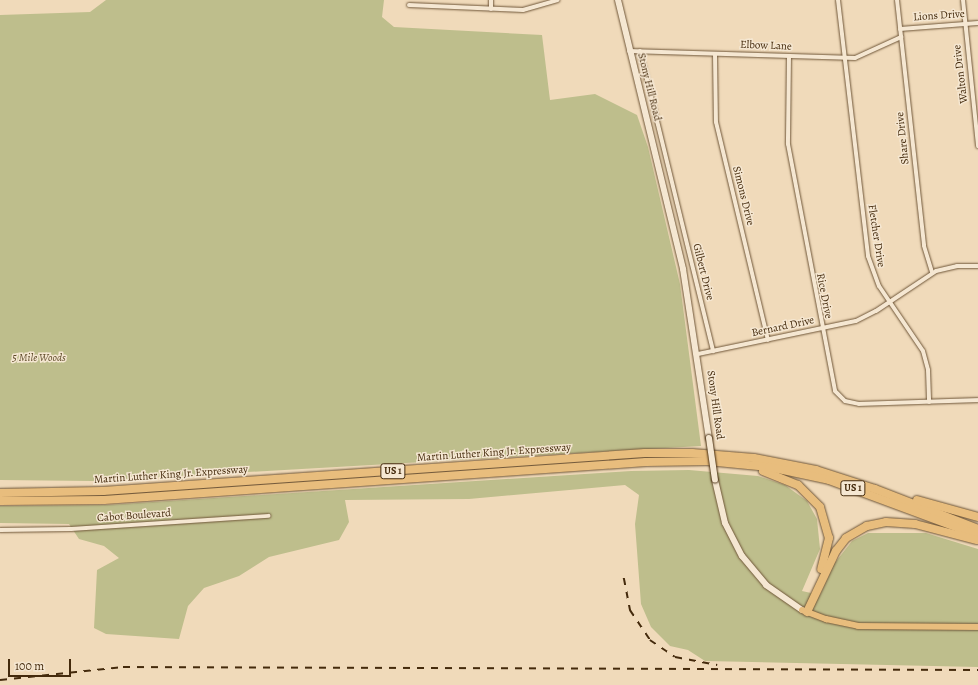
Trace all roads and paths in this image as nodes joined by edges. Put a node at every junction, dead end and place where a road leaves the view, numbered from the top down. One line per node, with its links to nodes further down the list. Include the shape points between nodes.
1 (491, 0): 8 (street)
2 (558, 0): 8 (street, via 529,10)
3 (618, 0): 13 (street, Stony Hill Road)
4 (838, 0): 17 (street)
5 (897, 0): 11 (street, Share Drive)
6 (963, 0): 10 (street, Walton Drive)
7 (409, 5): 8 (street)
8 (491, 9)
9 (978, 23): 10 (street, Lions Drive)
10 (964, 24): 11 (street, Lions Drive); 18 (street, Walton Drive)
11 (900, 29): 12 (street, Share Drive)
12 (901, 37): 17 (street, via 890,40 868,55); 22 (street, Share Drive, via 924,246)
13 (629, 51): 14 (street, Elbow Lane); 20 (street, Stony Hill Road)
14 (640, 51): 15 (street, Elbow Lane); 19 (street, Gilbert Drive)
15 (715, 54): 16 (street, Elbow Lane); 25 (street, Simons Drive, via 716,122)
16 (789, 56): 17 (street, Elbow Lane); 24 (street, Rice Drive, via 788,144)
17 (844, 58): 23 (street, Fletcher Drive, via 868,256 876,280)
18 (978, 146)
19 (676, 196): 20 (street); 26 (street, Gilbert Drive)
20 (666, 199): 27 (street, Stony Hill Road, via 683,269)
21 (978, 266): 22 (street, Bernard Drive, via 949,267)
22 (932, 273): 23 (street, Bernard Drive)
23 (890, 302): 24 (street, Bernard Drive, via 860,319); 29 (street, Fletcher Drive, via 923,351 928,370)
24 (821, 328): 25 (street, Bernard Drive); 29 (street, Rice Drive, via 832,385 841,398 859,404)
25 (768, 340): 26 (street, Bernard Drive)
26 (713, 351): 27 (street, Bernard Drive)
27 (698, 354): 40 (street, Stony Hill Road, bridge, via 715,480 725,523 742,556 769,588)
28 (978, 400): 29 (street, Rice Drive)
29 (929, 402)
30 (723, 462): 33 (highway, Martin Luther King Jr. Expressway / US 1, via 662,461 104,500); 38 (highway, Martin Luther King Jr. Expressway / US 1, via 784,470 837,483); 40 (highway, via 786,479 808,492 820,507 828,526 828,549)
31 (861, 484): 32 (highway, Martin Luther King Jr. Expressway / US 1, via 770,460 676,452 103,491); 35 (highway); 36 (highway, Martin Luther King Jr. Expressway / US 1)
32 (0, 493)
33 (0, 501)
34 (269, 516): 37 (street, Cabot Boulevard, via 71,529)
35 (978, 517)
36 (978, 529)
37 (0, 530)
38 (978, 535)
39 (978, 540): 40 (highway, via 915,524 886,522 867,526 846,538 836,551)
40 (804, 611): 41 (main road, Stony Hill Road, via 858,626)
41 (978, 627)

